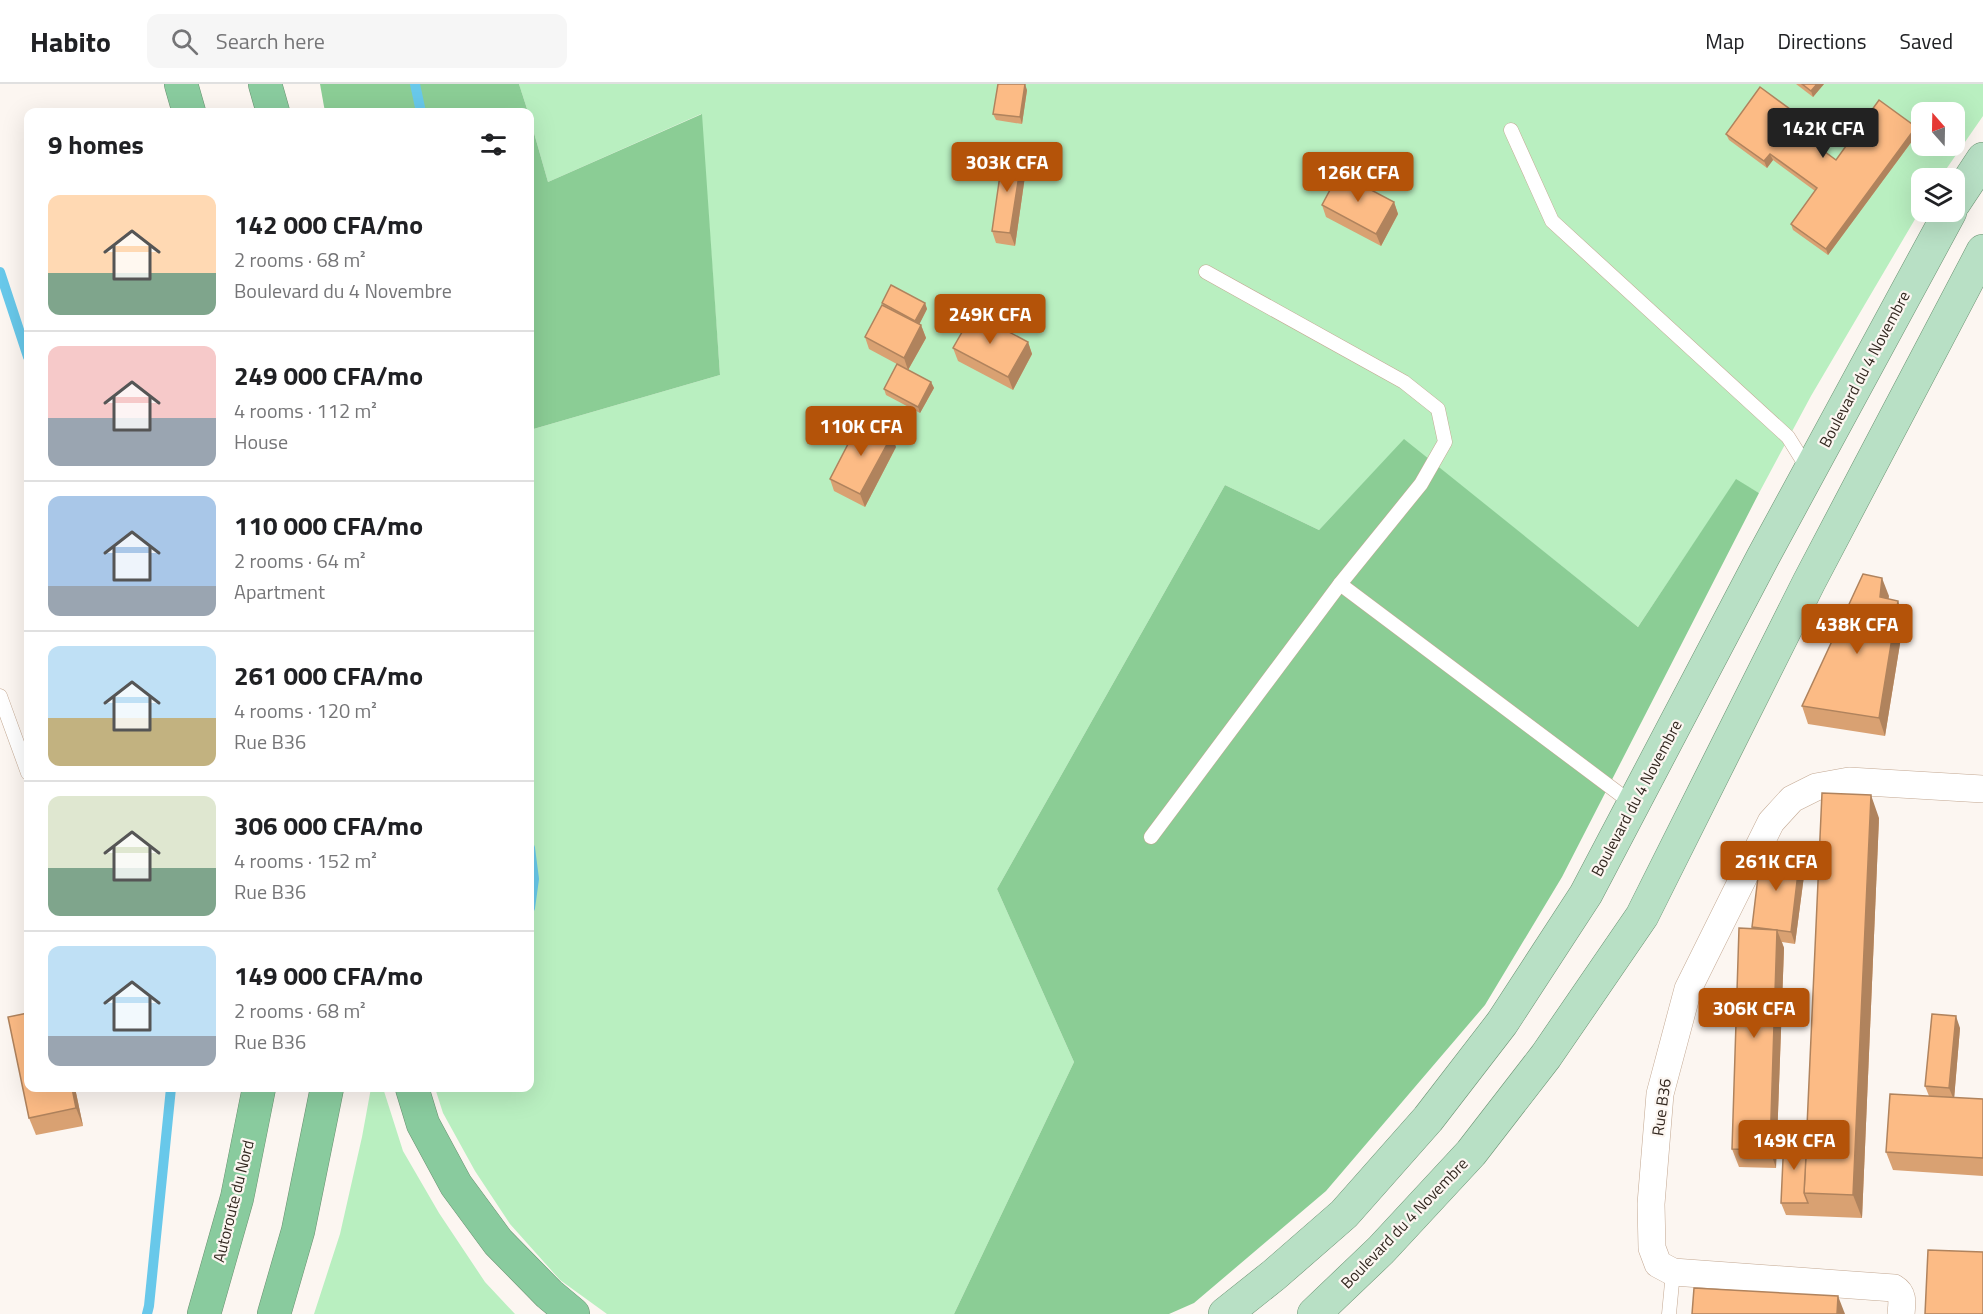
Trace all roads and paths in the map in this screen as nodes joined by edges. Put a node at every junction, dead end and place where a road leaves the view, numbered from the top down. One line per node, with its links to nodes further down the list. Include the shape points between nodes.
1 (181, 84): 3 (highway)
2 (265, 84): 4 (highway)
3 (188, 108)
4 (272, 108)
5 (1511, 130): 11 (lane, via 1552,221 1788,437)
6 (1983, 159): 7 (main road)
7 (1965, 186)
8 (1945, 222): 11 (main road, Boulevard du 4 Novembre)
9 (1983, 251): 26 (main road, Boulevard du 4 Novembre, via 1809,582 1642,916 1546,1056 1471,1153 1381,1250)
10 (1206, 272): 12 (lane, via 1404,382 1438,409 1445,442 1421,484)
11 (1809, 471): 16 (main road, Boulevard du 4 Novembre)
12 (1340, 584): 16 (lane); 17 (lane)
13 (0, 696): 14 (lane)
14 (24, 762)
15 (1983, 789): 21 (street, Rue B36, via 1849,781 1816,787 1792,799 1771,822 1688,989 1660,1094 1651,1204 1652,1248 1658,1263)
16 (1633, 804): 25 (main road, Boulevard du 4 Novembre, via 1586,894 1502,1023 1428,1119 1344,1214)
17 (1150, 837)
18 (258, 1092): 22 (highway, Autoroute du Nord, via 237,1198)
19 (326, 1092): 23 (highway, via 298,1231)
20 (413, 1092): 24 (highway, via 423,1124 456,1185 498,1242)
21 (1673, 1272): 27 (lane); 28 (street, via 1894,1288 1903,1300)
22 (204, 1314)
23 (274, 1314)
24 (573, 1314)
25 (1225, 1314)
26 (1314, 1314)
27 (1669, 1314)
28 (1902, 1314)

